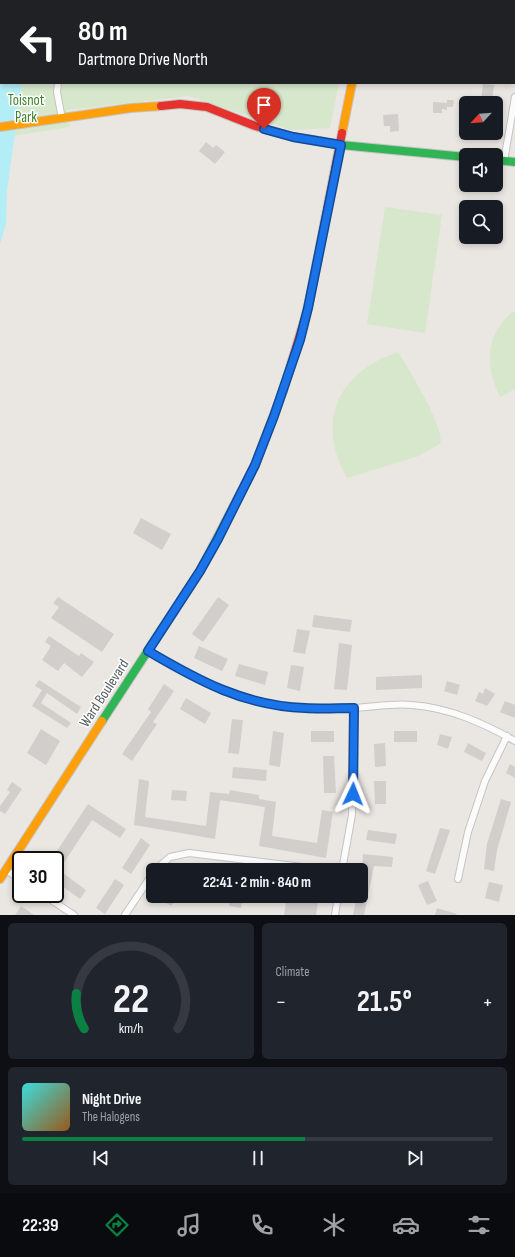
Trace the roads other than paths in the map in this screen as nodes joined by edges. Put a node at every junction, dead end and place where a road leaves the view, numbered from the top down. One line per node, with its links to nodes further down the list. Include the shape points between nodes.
1 (58, 84): 4 (street)
2 (352, 84): 6 (main road, Ward Boulevard)
3 (515, 97): 7 (street)
4 (62, 119): 5 (main road); 6 (main road, via 154,105 197,105 274,132)
5 (0, 127)
6 (341, 145): 8 (main road); 11 (main road, Ward Boulevard, via 308,308 274,416 255,465 218,539)
7 (503, 148)
8 (459, 157)
9 (503, 161): 10 (main road)
10 (515, 162)
11 (148, 651): 12 (street, via 190,676 232,694 291,707); 18 (main road, Ward Boulevard)
12 (354, 708): 13 (street, via 412,705 437,709 468,718); 17 (street, via 352,815)
13 (507, 736): 14 (street); 21 (street, via 485,781 468,832)
14 (515, 741)
15 (163, 863): 16 (street, via 170,857 189,853)
16 (270, 863)
17 (343, 863)
18 (6, 870): 19 (street); 20 (main road, Ward Boulevard)
19 (12, 874)
20 (0, 879)
21 (458, 879)
22 (146, 884): 26 (street)
23 (56, 903): 25 (street)
24 (337, 903): 27 (street)
25 (74, 915)
26 (125, 915)
27 (335, 915)

